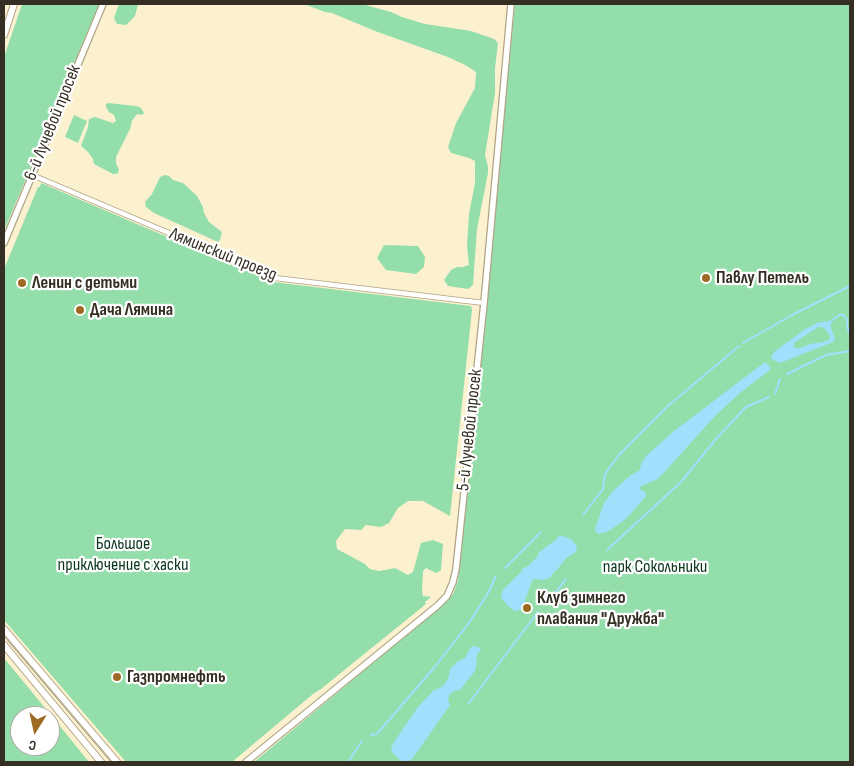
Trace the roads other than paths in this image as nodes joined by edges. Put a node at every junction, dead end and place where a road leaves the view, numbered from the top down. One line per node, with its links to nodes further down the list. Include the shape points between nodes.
1 (14, 4): 4 (main road)
2 (103, 4): 5 (street, 6-й Лучевой просек)
3 (511, 4): 7 (street, 5-й Лучевой просек)
4 (4, 35)
5 (32, 175): 6 (street, 6-й Лучевой просек); 7 (street, Ляминский проезд, via 275,278)
6 (4, 243)
7 (484, 303): 12 (street, 5-й Лучевой просек, via 456,569 447,596)
8 (4, 630): 11 (main road)
9 (4, 645): 10 (main road)
10 (101, 762)
11 (116, 762)
12 (246, 762)

